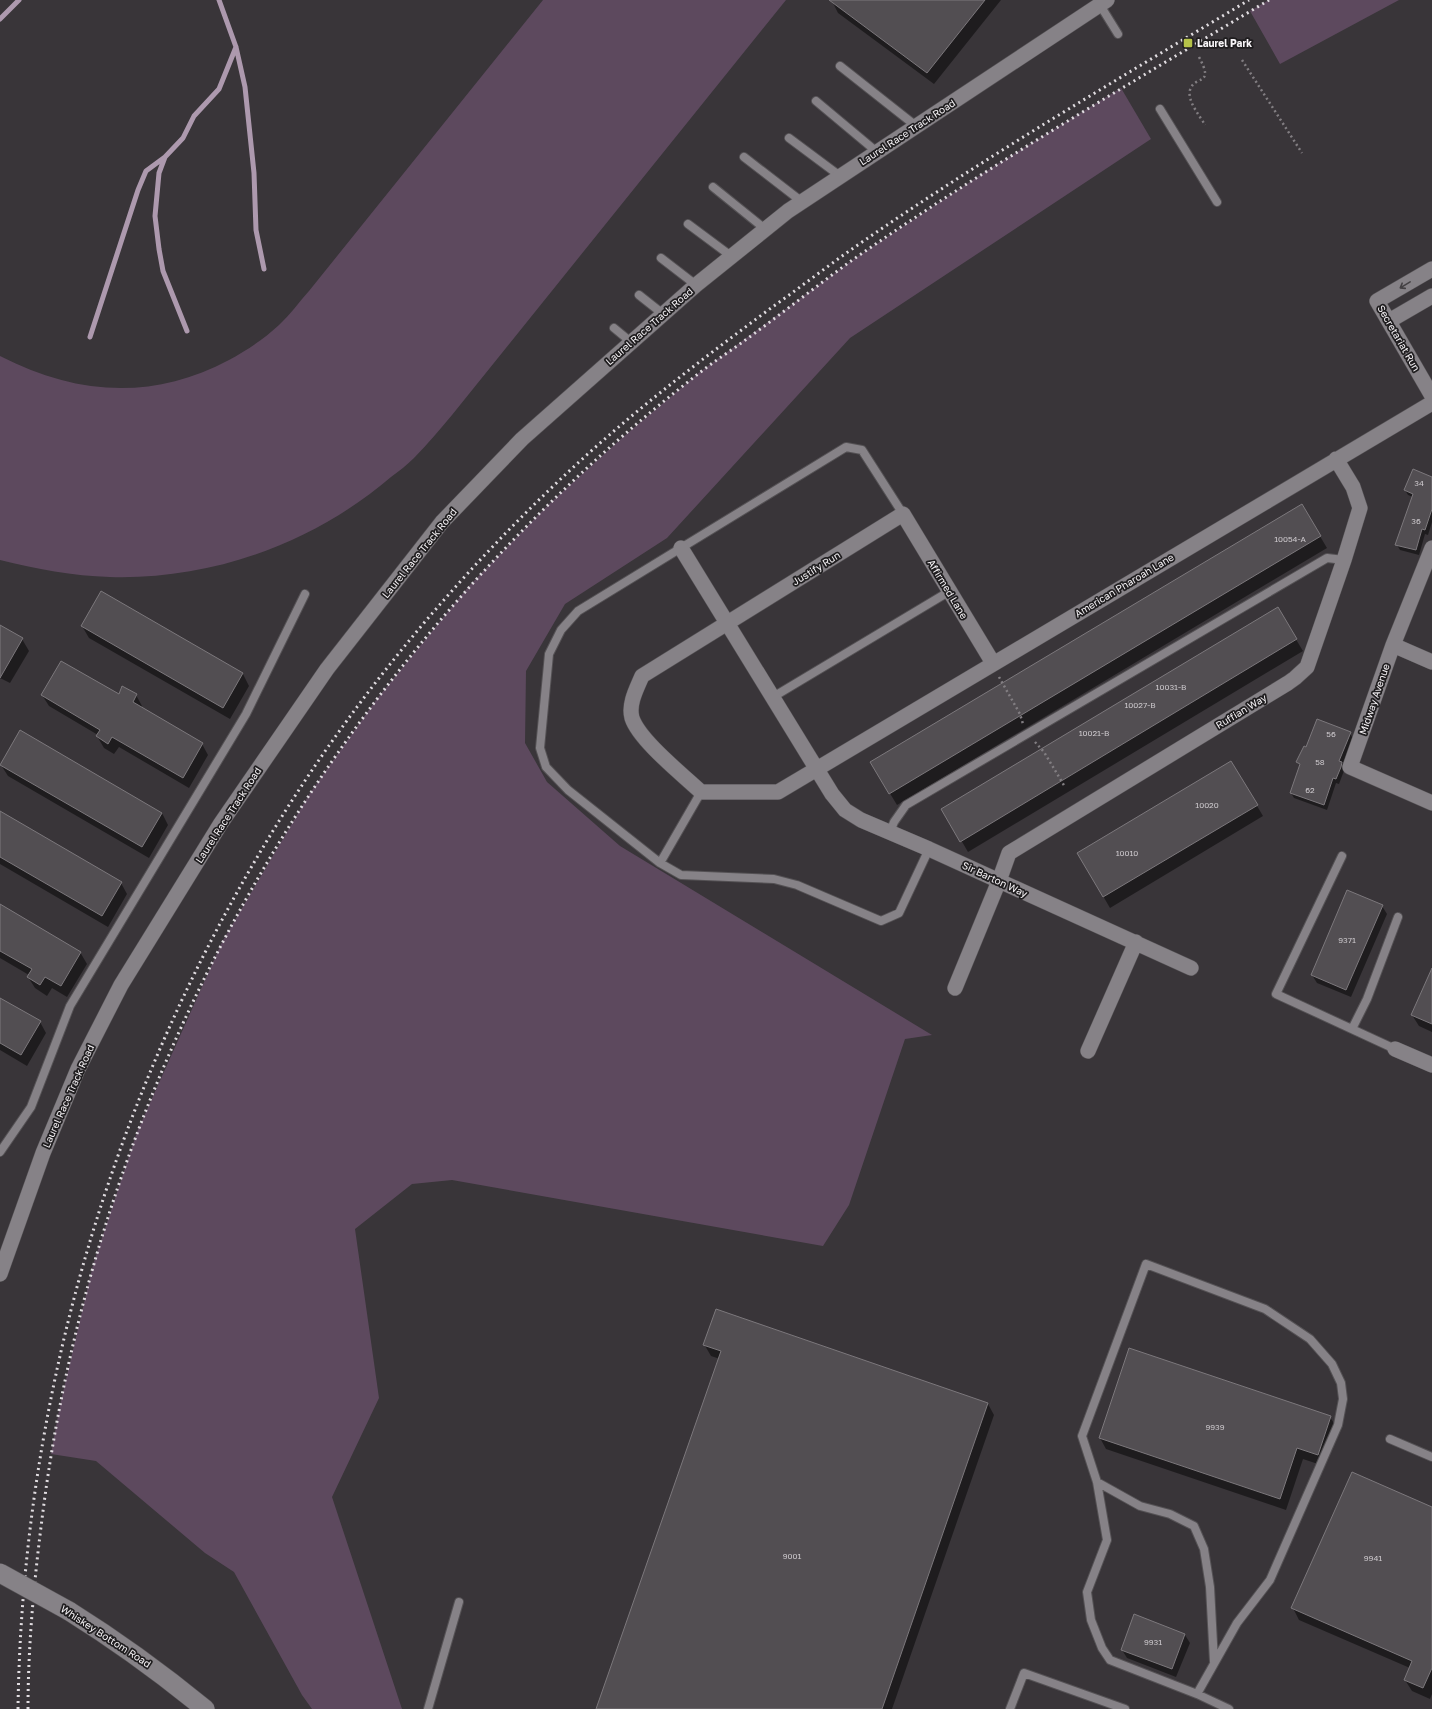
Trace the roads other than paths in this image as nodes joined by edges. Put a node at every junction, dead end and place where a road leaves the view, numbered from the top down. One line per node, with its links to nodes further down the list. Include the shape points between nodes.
1 (1104, 2): 2 (lane); 6 (street, Laurel Race Track Road)
2 (1118, 34)
3 (840, 66): 6 (lane)
4 (816, 101): 8 (lane)
5 (1160, 109): 13 (lane)
6 (916, 126): 8 (street, Laurel Race Track Road)
7 (789, 138): 10 (lane)
8 (877, 152): 10 (street, Laurel Race Track Road)
9 (744, 157): 12 (lane)
10 (840, 176): 12 (street, Laurel Race Track Road)
11 (713, 187): 15 (lane)
12 (801, 201): 15 (street, Laurel Race Track Road)
13 (1217, 202)
14 (688, 224): 16 (lane)
15 (765, 229): 16 (street, Laurel Race Track Road)
16 (731, 256): 19 (street, Laurel Race Track Road)
17 (661, 258): 19 (lane)
18 (1432, 269): 23 (street, Secretariat Run, one-way to 23, via 1377,301)
19 (696, 285): 22 (street, Laurel Race Track Road)
20 (639, 295): 22 (lane)
21 (1432, 296): 23 (street)
22 (663, 314): 25 (street, Laurel Race Track Road)
23 (1389, 321): 26 (street, Secretariat Run)
24 (614, 328): 25 (lane)
25 (631, 342): 57 (street, Laurel Race Track Road, via 522,438 442,522 327,669 221,823 121,985 78,1069 43,1153)
26 (1432, 396)
27 (1432, 403): 28 (street, American Pharoah Lane)
28 (1336, 459): 32 (street, Ruffian Way, via 1354,487 1360,508); 38 (street, American Pharoah Lane)
29 (904, 514): 30 (lane, via 862,450 846,447); 33 (street, Affirmed Lane); 35 (street, Justify Run)
30 (681, 548): 35 (street, Sir Barton Way); 46 (lane, via 578,611 561,630 549,654 540,748 546,767 568,790)
31 (1432, 548): 36 (street, Midway Avenue)
32 (1344, 560): 43 (lane, via 1327,558 906,805); 47 (street, Ruffian Way, via 1307,667 1295,678 1009,853)
33 (950, 591): 38 (street, Affirmed Lane); 39 (lane)
34 (305, 594): 56 (lane, via 246,714 70,1006 31,1107)
35 (728, 623): 39 (street, Sir Barton Way); 41 (street, Justify Run, via 642,676 633,697 632,717 643,737)
36 (1392, 645): 37 (street); 42 (street, Midway Avenue, via 1350,767)
37 (1432, 662)
38 (995, 669): 40 (street, American Pharoah Lane)
39 (773, 697): 40 (street, Sir Barton Way)
40 (817, 769): 41 (street, American Pharoah Lane, via 778,792); 43 (street, Sir Barton Way, via 845,810 860,820)
41 (701, 792): 46 (lane)
42 (1432, 803)
43 (890, 832): 44 (street, Sir Barton Way)
44 (929, 849): 46 (lane, via 899,914 880,921 797,885 774,880 681,875); 47 (street, Sir Barton Way)
45 (1342, 856): 52 (lane, via 1276,994)
46 (660, 863)
47 (1000, 881): 49 (street, Sir Barton Way); 51 (street, Ruffian Way)
48 (1398, 917): 52 (lane, via 1367,999)
49 (1136, 942): 50 (street, Sir Barton Way); 54 (street)
50 (1191, 968)
51 (955, 988)
52 (1352, 1030): 53 (lane)
53 (1395, 1049): 55 (street)
54 (1088, 1051)
55 (1432, 1065)
56 (0, 1152)
57 (0, 1274)
58 (1390, 1439): 59 (lane)
59 (1432, 1457)
60 (1097, 1482): 63 (lane, via 1140,1506 1170,1514 1194,1526 1204,1549 1210,1587); 63 (lane, via 1082,1436 1146,1264 1265,1309 1310,1339 1332,1364 1341,1383 1343,1399 1338,1425 1270,1580 1237,1623); 64 (lane, via 1107,1540 1088,1592 1091,1620 1102,1648 1110,1660)
61 (0, 1573): 65 (street, Whiskey Bottom Road, bridge, via 103,1632 161,1672)
62 (459, 1602): 66 (lane)
63 (1214, 1663): 64 (lane)
64 (1197, 1694): 69 (lane)
65 (205, 1709)
66 (428, 1709)
67 (1010, 1709): 68 (lane, via 1024,1673)
68 (1125, 1709)
69 (1228, 1709)

